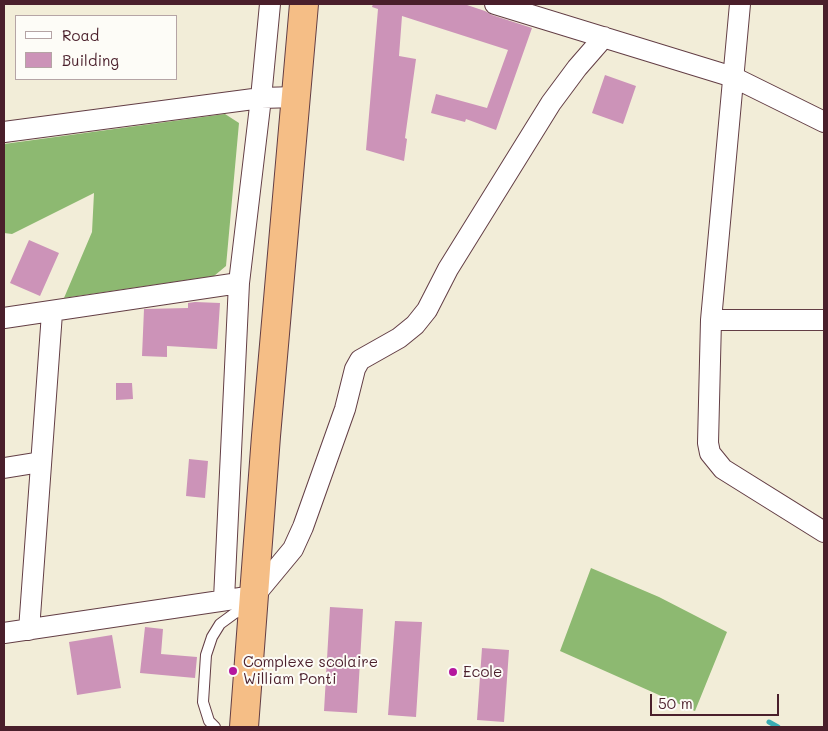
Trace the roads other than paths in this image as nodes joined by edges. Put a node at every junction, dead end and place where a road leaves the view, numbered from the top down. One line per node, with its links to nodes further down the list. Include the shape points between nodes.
1 (270, 4): 8 (street)
2 (304, 4): 7 (highway)
3 (495, 4): 5 (street)
4 (740, 4): 6 (street)
5 (604, 37): 6 (street); 20 (street, via 551,103 448,269 427,310 399,338 360,360 355,368 345,409 303,527 293,549)
6 (733, 77): 9 (street); 14 (street)
7 (296, 97): 8 (street); 20 (highway)
8 (261, 98): 10 (street); 11 (street)
9 (824, 122)
10 (4, 132)
11 (239, 283): 12 (street); 19 (street)
12 (52, 313): 13 (street); 16 (street)
13 (4, 318)
14 (711, 320): 15 (street); 18 (street, via 710,453 723,469)
15 (824, 320)
16 (41, 462): 17 (street); 21 (street)
17 (4, 468)
18 (824, 532)
19 (224, 599): 20 (street); 21 (street)
20 (253, 603): 23 (lane, via 220,624 206,655 203,702); 24 (highway)
21 (29, 630): 22 (street)
22 (4, 633)
23 (214, 727)
24 (244, 727)

